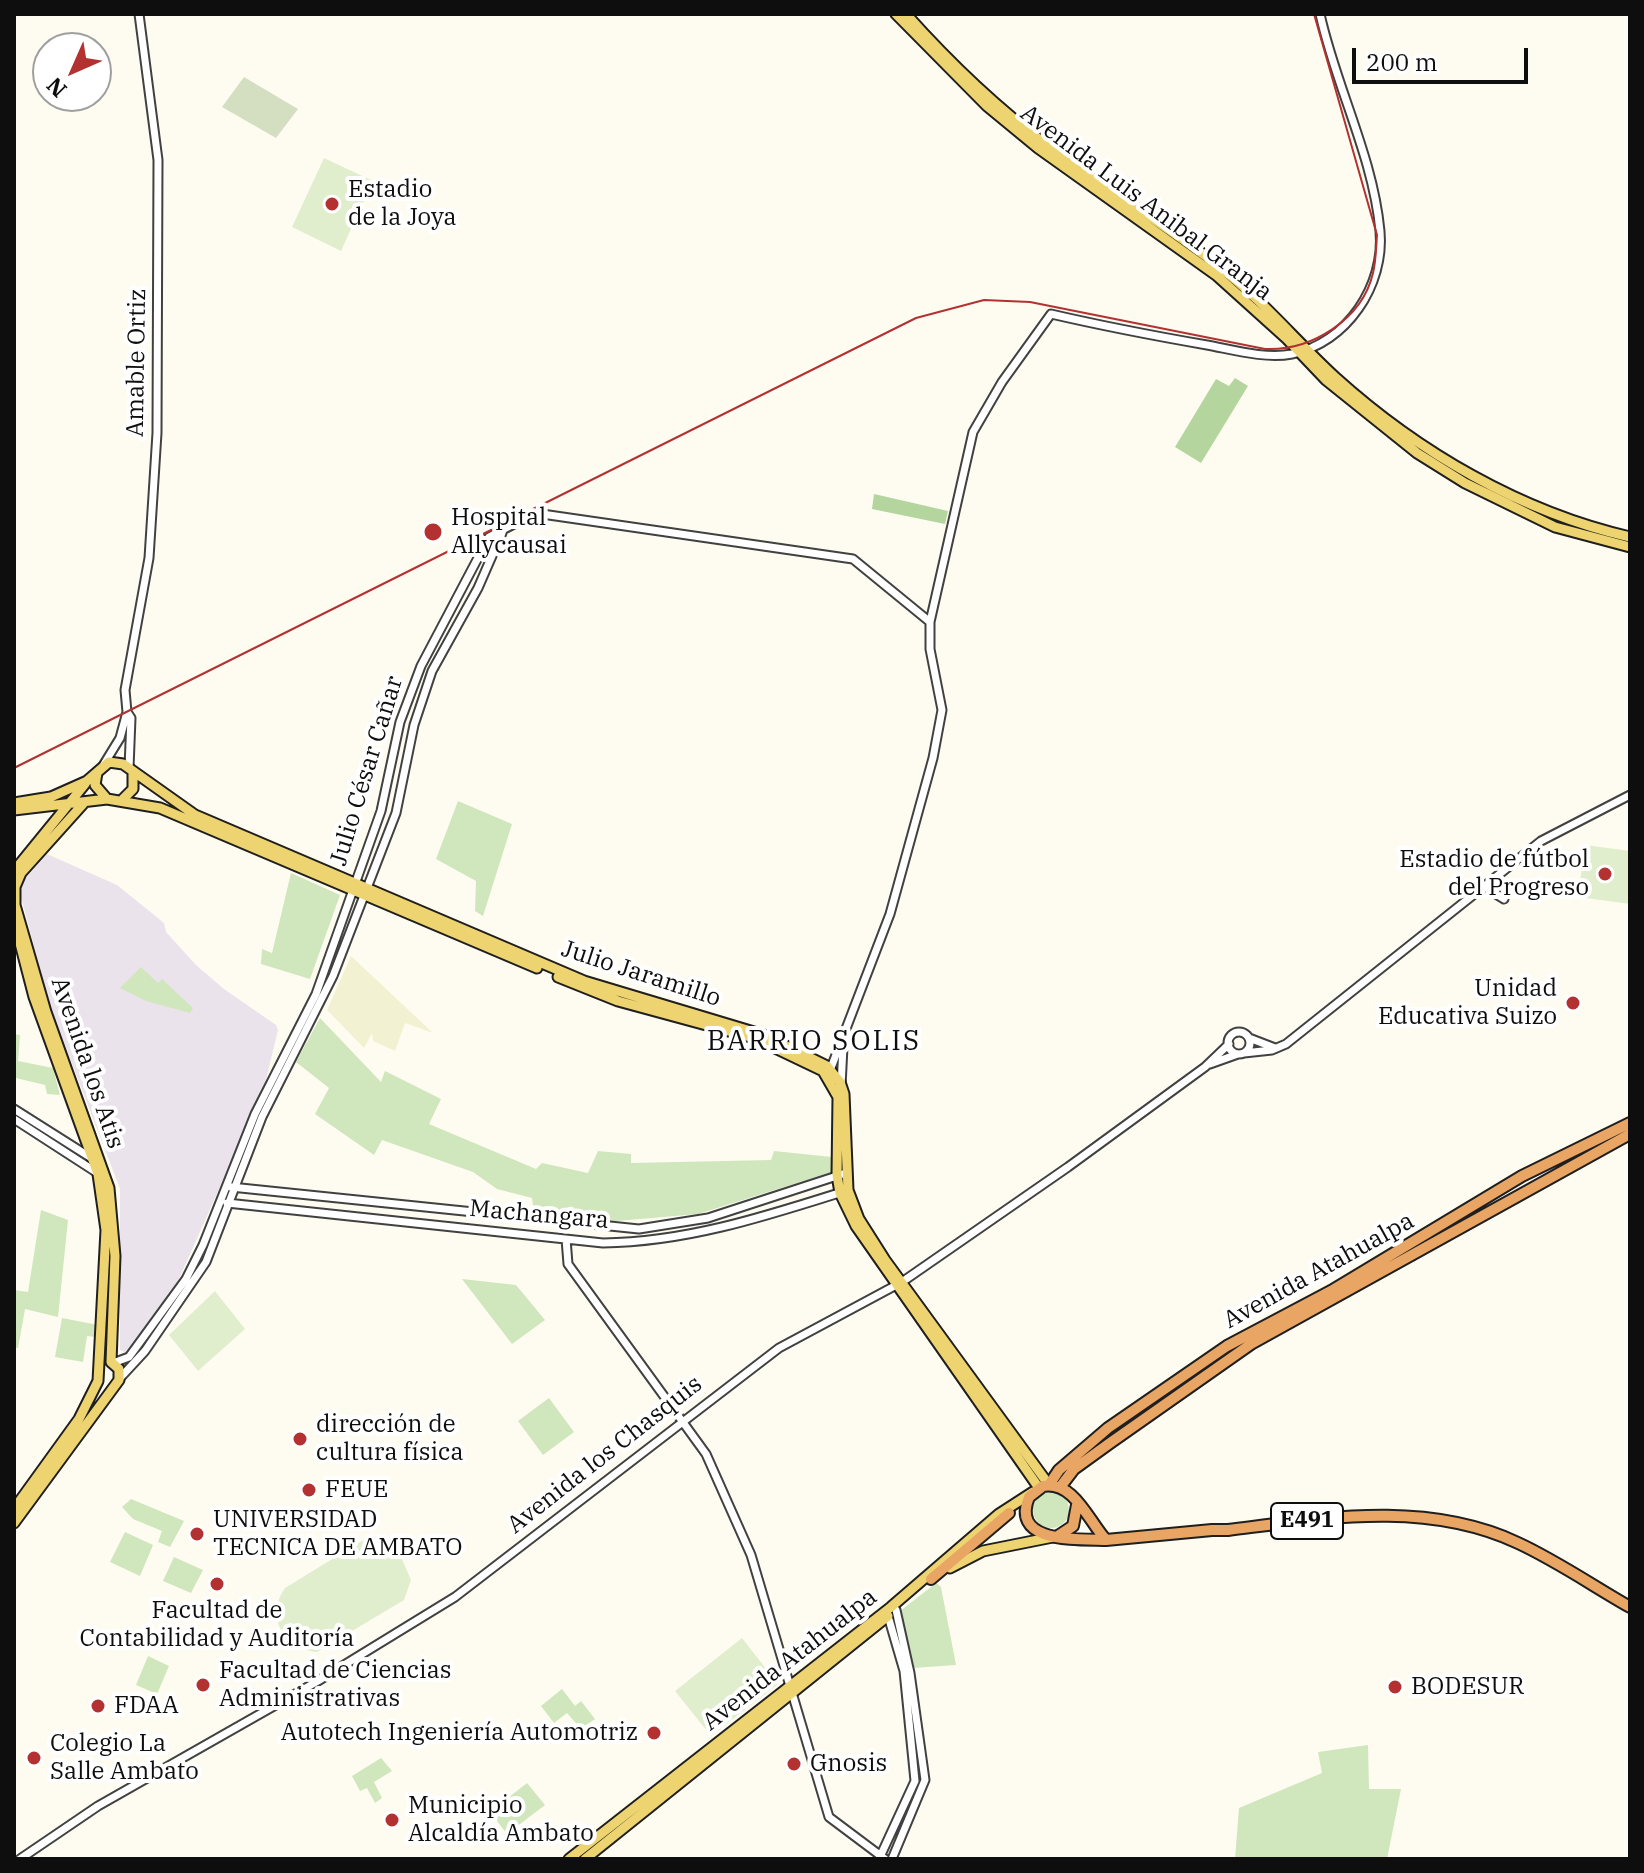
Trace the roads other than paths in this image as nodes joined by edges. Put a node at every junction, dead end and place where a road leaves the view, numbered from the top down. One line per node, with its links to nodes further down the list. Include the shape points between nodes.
1 (139, 14): 10 (street, Amable Ortiz, via 158,160 157,433 149,558 128,664)
2 (896, 14): 5 (main road, Avenida Luis Anibal Granja, via 1007,123 1216,275)
3 (906, 14): 5 (main road, Avenida Luis Anibal Granja, via 1035,136 1254,295)
4 (1320, 14): 5 (street, via 1373,189 1380,254 1378,275 1359,309 1343,327)
5 (1302, 350): 7 (main road, Avenida Luis Anibal Granja, via 1469,474 1562,518); 8 (main road, Avenida Luis Anibal Granja, via 1361,410 1465,483 1555,527); 9 (street, via 1250,353 1051,314 973,432)
6 (502, 533): 9 (street, via 535,513 853,559); 22 (street, Julio César Cañar, via 489,537 421,666 400,722 381,811); 24 (street, Julio César Cañar, via 432,671 414,725 396,813)
7 (1630, 537)
8 (1630, 547)
9 (930, 622): 29 (street, via 942,710 933,758 898,889)
10 (127, 712): 11 (street, Amable Ortiz, via 120,738); 12 (street, Amable Ortiz)
11 (100, 769): 12 (main road, Julio Jaramillo, via 116,762); 13 (main road); 15 (main road, via 98,791)
12 (131, 771): 16 (main road, via 133,789); 22 (main road, Julio Jaramillo, via 195,815)
13 (87, 781): 17 (main road, via 51,797); 19 (main road)
14 (1630, 795): 23 (street, via 1541,841)
15 (107, 799): 16 (main road, Julio Jaramillo); 18 (main road, Julio Jaramillo)
16 (123, 799): 22 (main road, Julio Jaramillo, via 160,808)
17 (14, 803)
18 (83, 804): 19 (main road, Julio Jaramillo); 39 (main road, Avenida los Atis, via 21,873 15,905)
19 (66, 805): 20 (main road, Julio Jaramillo); 21 (main road)
20 (14, 810)
21 (14, 871)
22 (353, 886): 24 (main road, Julio Jaramillo); 42 (street, via 316,994 255,1114)
23 (1483, 886): 25 (street); 30 (street)
24 (366, 892): 33 (main road, Julio Jaramillo, via 597,994 754,1038); 42 (street, via 333,976)
25 (1504, 899)
26 (14, 920): 39 (main road, Avenida los Atis, via 34,997)
27 (1246, 1035): 28 (street, Avenida los Chasquis, via 1235,1034); 30 (street); 31 (street, via 1249,1047)
28 (1229, 1044): 31 (street); 32 (street, Avenida los Chasquis)
29 (842, 1045): 33 (street); 34 (street)
30 (1277, 1049): 31 (street, Avenida los Chasquis)
31 (1241, 1054): 32 (street, Avenida los Chasquis)
32 (1205, 1067): 46 (street, Avenida los Chasquis)
33 (829, 1073): 34 (main road, Julio Jaramillo)
34 (839, 1087): 41 (main road)
35 (14, 1109): 39 (street)
36 (14, 1119): 40 (street)
37 (1630, 1123): 47 (highway, Avenida Atahualpa, via 1522,1176)
38 (1630, 1134): 47 (highway, Avenida Atahualpa)
39 (95, 1158): 40 (main road, Avenida los Atis)
40 (101, 1174): 48 (main road, Avenida los Atis, via 114,1213); 49 (main road, Avenida los Atis, via 106,1230)
41 (842, 1174): 42 (street, Machangara, via 708,1218 639,1229); 43 (main road)
42 (231, 1187): 44 (street)
43 (844, 1192): 45 (street, Machangara, via 686,1237 628,1243); 46 (main road, via 856,1226)
44 (225, 1203): 45 (street, Machangara); 48 (street, via 173,1299 129,1357); 50 (street, via 206,1262 191,1288)
45 (566, 1239): 53 (street, via 568,1264)
46 (898, 1284): 53 (street, Avenida los Chasquis, via 779,1348); 56 (main road)
47 (1216, 1360): 54 (highway); 55 (highway, Avenida Atahualpa, via 1074,1469); 56 (highway, Avenida Atahualpa, via 1108,1428)
48 (112, 1362): 49 (main road); 50 (main road, Avenida los Atis)
49 (100, 1366): 51 (main road, Avenida los Atis)
50 (120, 1378): 52 (main road)
51 (98, 1381): 52 (main road); 58 (main road, Avenida los Atis, via 79,1419)
52 (112, 1386): 60 (main road)
53 (681, 1420): 66 (street, via 729,1500); 68 (street, Avenida los Chasquis, via 455,1597 311,1686 98,1806)
54 (1101, 1441)
55 (1061, 1486): 56 (highway); 57 (highway)
56 (1040, 1488): 61 (highway, via 1026,1504 1026,1517 1035,1531); 63 (main road, Avenida Atahualpa, via 939,1562)
57 (1077, 1503): 61 (highway, via 1073,1526); 62 (highway)
58 (14, 1509)
59 (1008, 1512): 63 (highway)
60 (14, 1523)
61 (1053, 1537): 62 (highway, E491); 63 (main road, Avenida Atahualpa, via 983,1551)
62 (1106, 1540): 64 (highway, E491, via 1353,1516 1418,1515 1518,1543)
63 (930, 1577): 65 (main road, Avenida Atahualpa); 66 (main road, Avenida Atahualpa)
64 (1630, 1607)
65 (892, 1613): 66 (main road, Avenida Atahualpa); 67 (street, via 904,1671 915,1781); 71 (street, via 910,1673 925,1780)
66 (792, 1690): 67 (street, via 829,1817); 69 (main road, Avenida Atahualpa); 70 (main road, Avenida Atahualpa)
67 (881, 1858)
68 (20, 1859)
69 (569, 1859)
70 (585, 1859)
71 (892, 1859)

